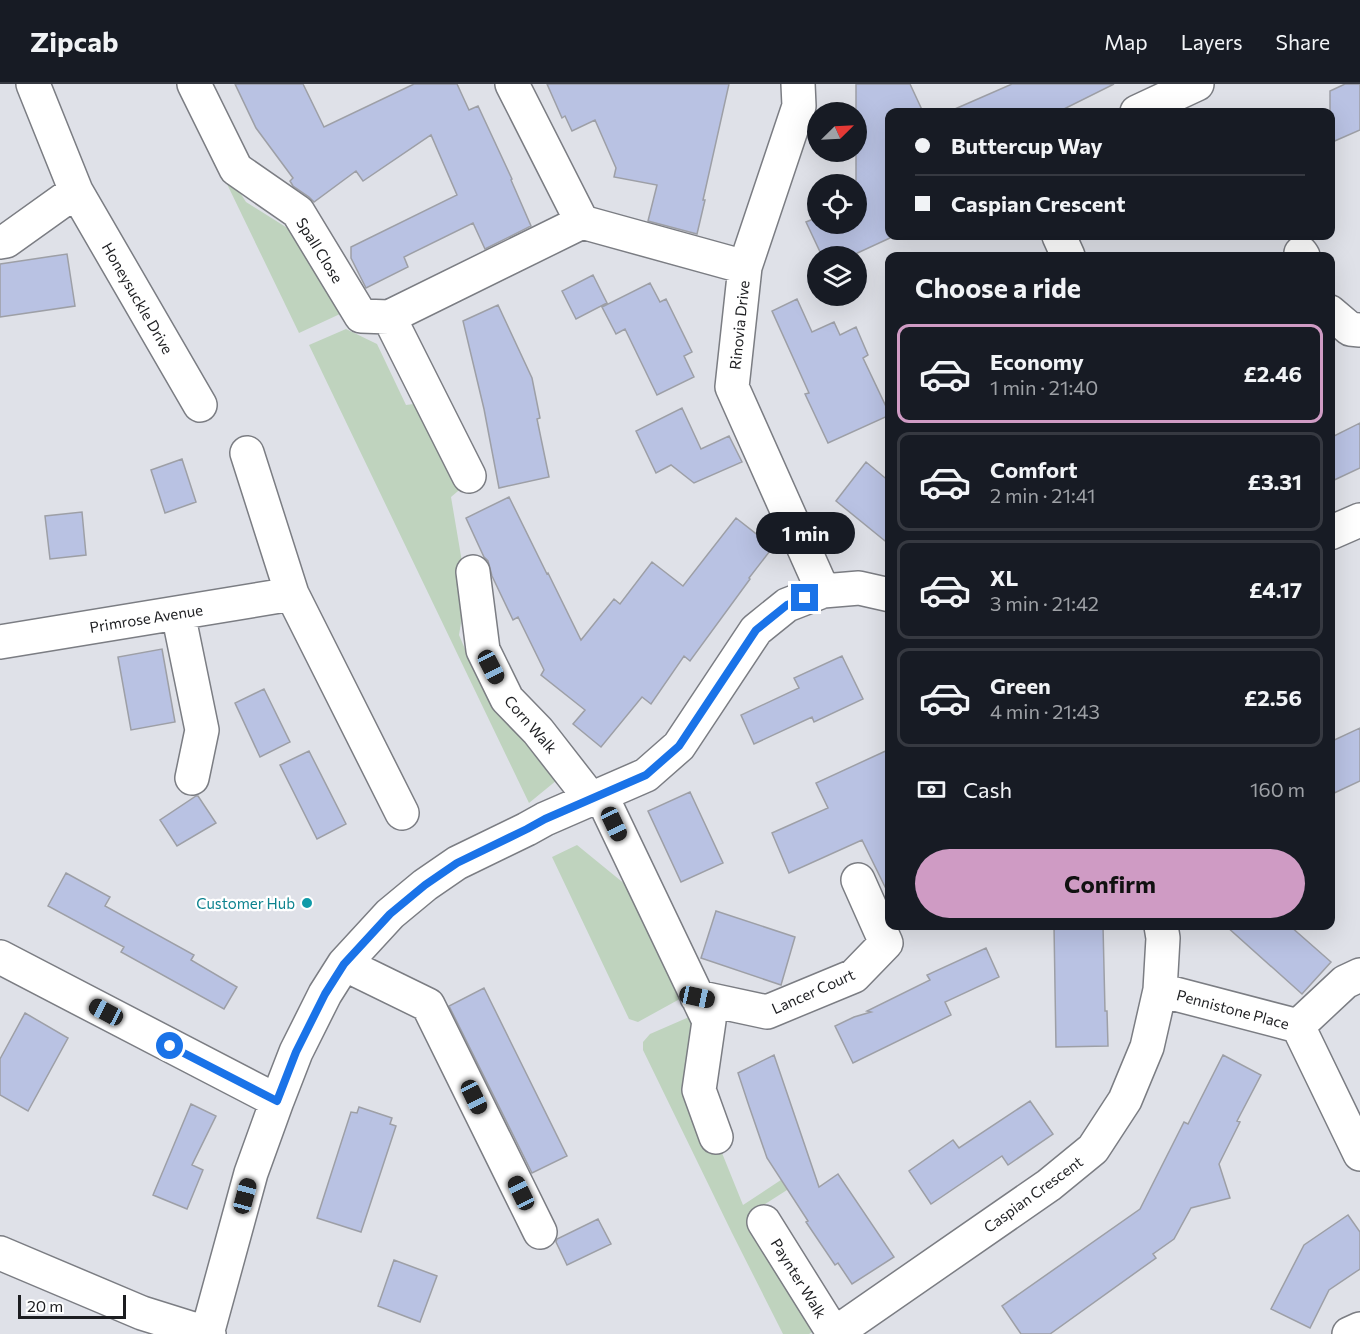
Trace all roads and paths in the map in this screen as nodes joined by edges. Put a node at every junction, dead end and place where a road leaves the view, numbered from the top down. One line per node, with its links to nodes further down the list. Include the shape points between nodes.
1 (33, 84): 7 (street, Honeysuckle Drive)
2 (194, 84): 12 (street, Spall Close, via 236,169 297,212 361,316)
3 (512, 84): 8 (street)
4 (798, 84): 10 (street, Rinovia Drive, via 799,106)
5 (1197, 84): 6 (street)
6 (1146, 108)
7 (76, 190): 9 (street); 14 (street, Honeysuckle Drive)
8 (582, 222): 10 (street); 12 (street)
9 (0, 242)
10 (745, 267): 20 (street, Rinovia Drive, via 732,387)
11 (1335, 316): 13 (street, via 1350,329)
12 (389, 317): 16 (street)
13 (1360, 330)
14 (200, 405)
15 (247, 453): 21 (street)
16 (469, 476)
17 (1360, 520): 18 (street)
18 (1335, 531)
19 (473, 572): 26 (street, Corn Walk, via 483,650 507,699)
20 (823, 591): 22 (street, via 860,588); 26 (street, via 787,605 756,630 679,746 646,775)
21 (292, 594): 23 (street, Primrose Avenue); 27 (street)
22 (885, 594)
23 (178, 613): 24 (street, Primrose Avenue); 25 (street, via 202,730)
24 (0, 642)
25 (192, 778)
26 (596, 797): 31 (street, via 457,863 390,914); 34 (street)
27 (402, 813)
28 (858, 880): 34 (street, Lancer Court, via 886,944 854,976 767,1012)
29 (1162, 930): 33 (street, Caspian Crescent)
30 (0, 957): 36 (street)
31 (344, 964): 36 (street, via 296,1052); 40 (street, via 429,1005)
32 (1360, 975): 35 (street, Pennistone Place, via 1345,982)
33 (1160, 990): 35 (street, Pennistone Place); 44 (street, Caspian Crescent, via 1148,1047 1125,1100 1093,1149 1049,1185)
34 (697, 997): 37 (street, via 709,1021 699,1090)
35 (1298, 1026): 38 (street)
36 (277, 1101): 43 (street, via 251,1173)
37 (716, 1137)
38 (1360, 1154)
39 (764, 1222): 44 (street, Paynter Walk)
40 (540, 1232)
41 (0, 1254): 43 (street, via 142,1312)
42 (1360, 1329): 45 (street)
43 (208, 1334)
44 (834, 1334)
45 (1348, 1334)

